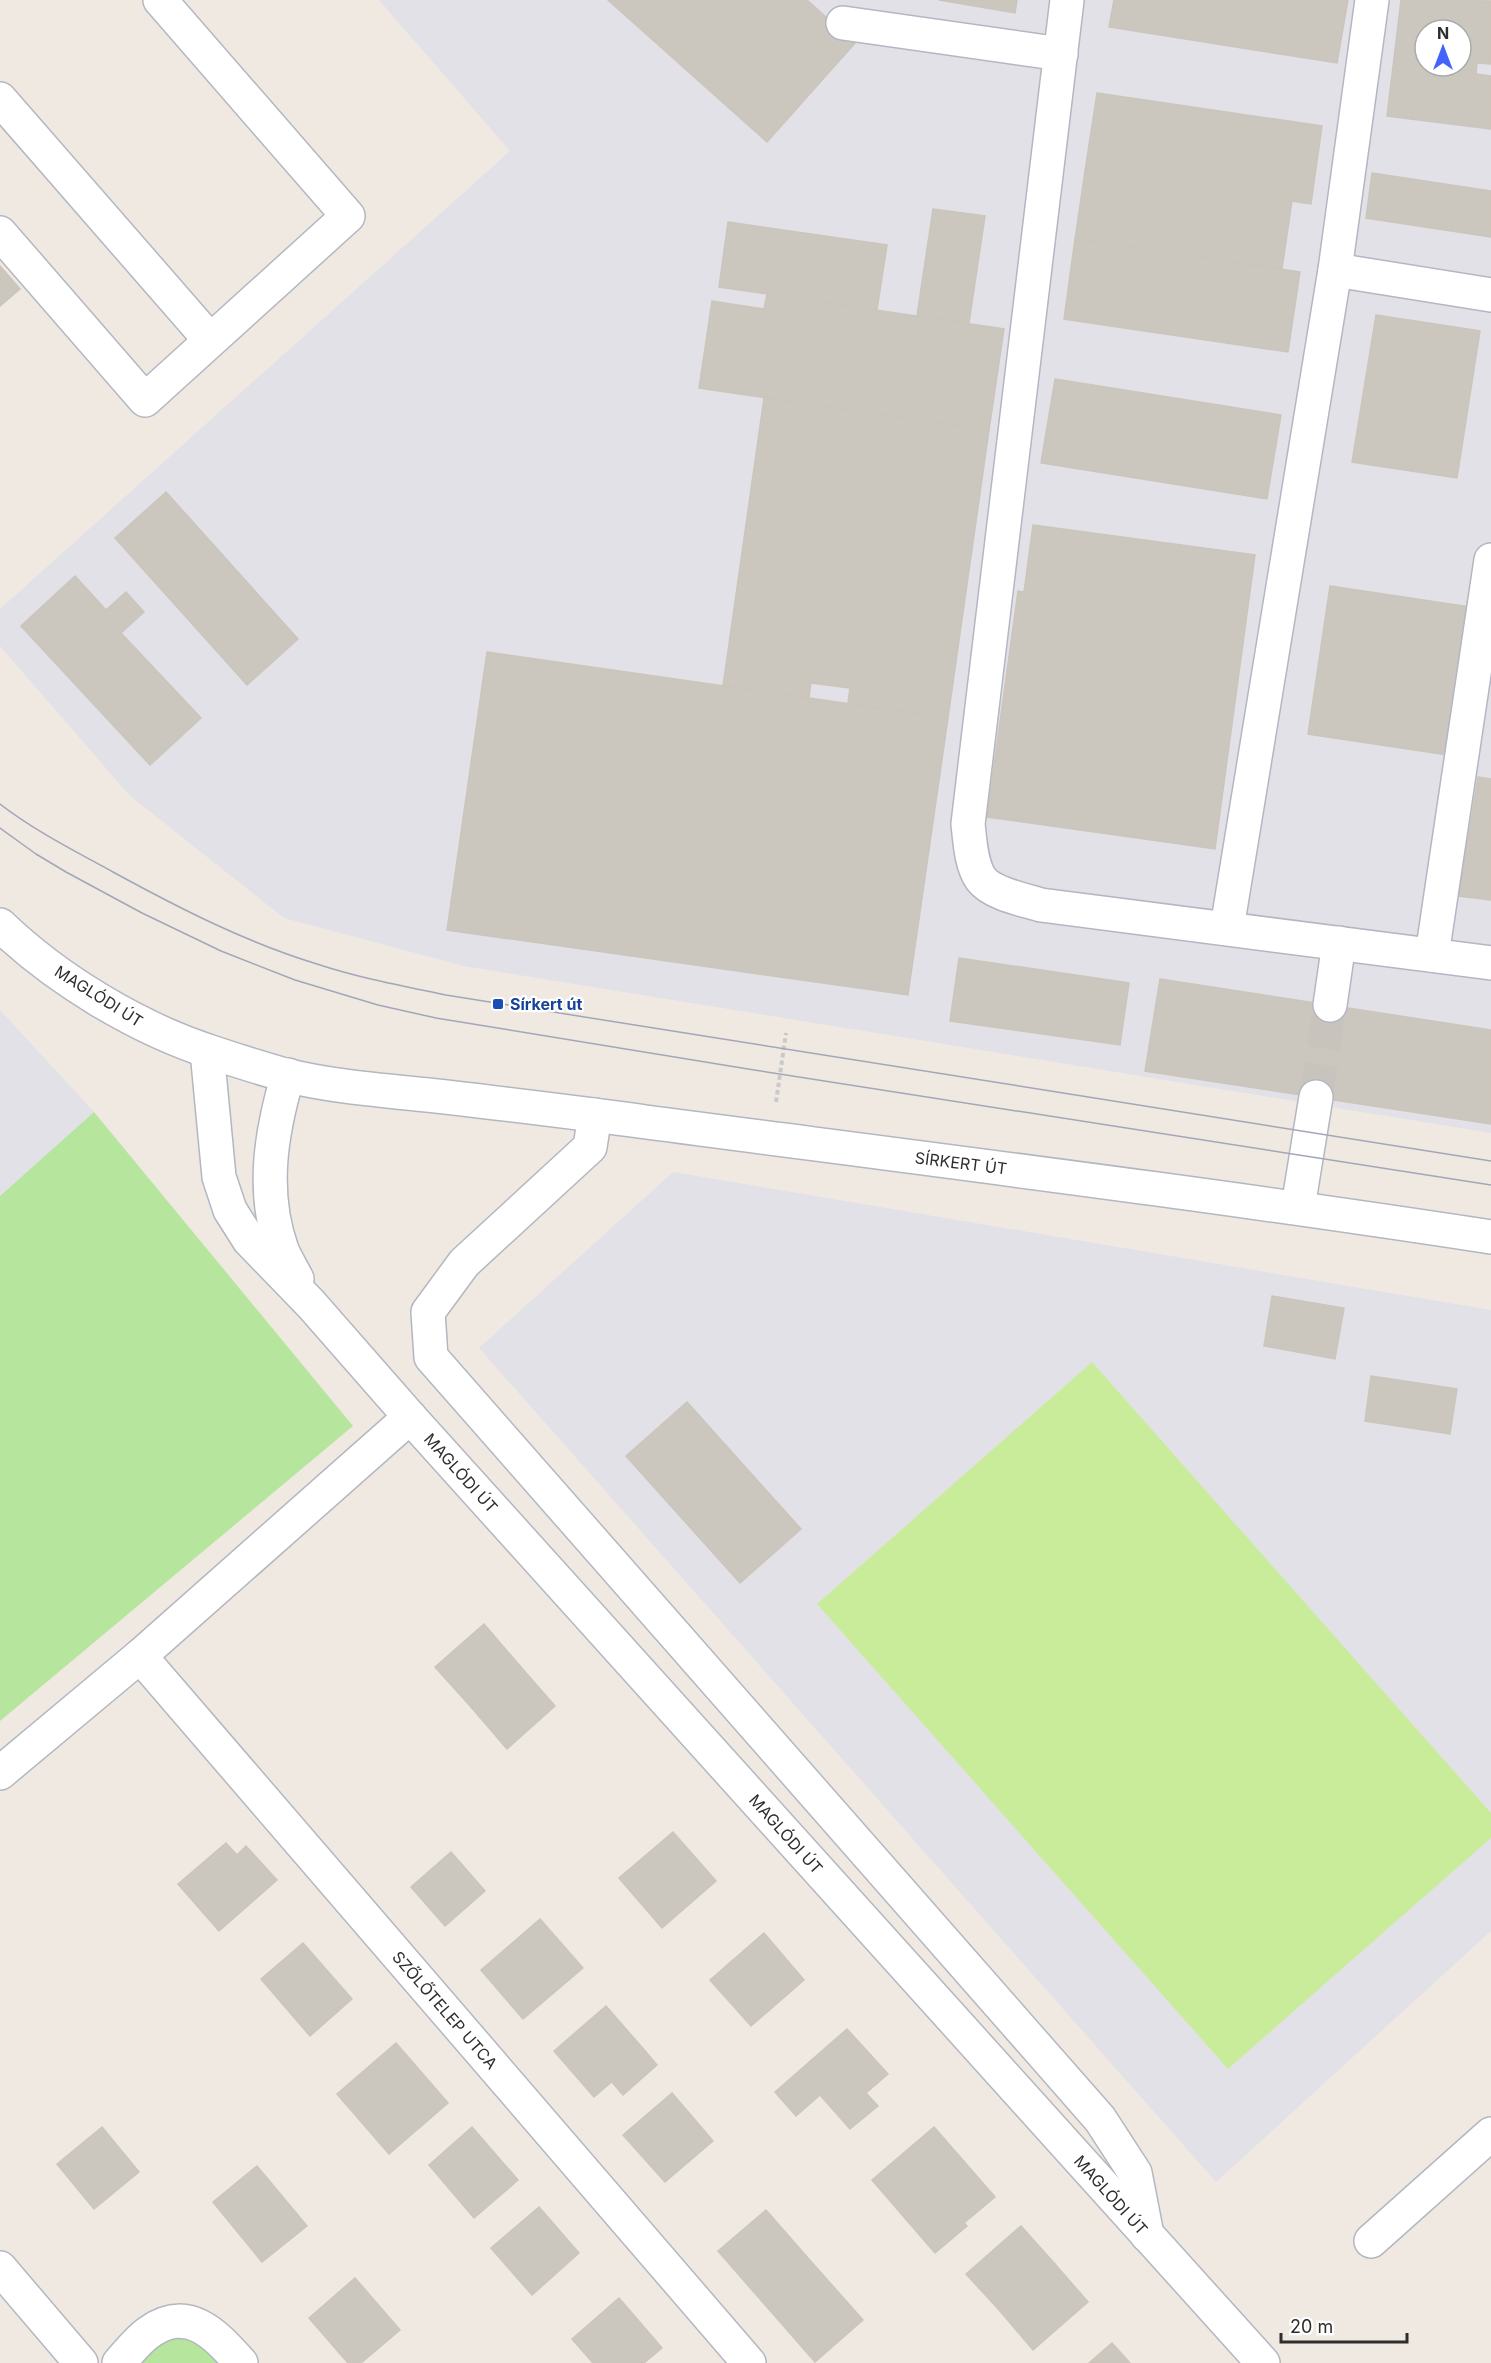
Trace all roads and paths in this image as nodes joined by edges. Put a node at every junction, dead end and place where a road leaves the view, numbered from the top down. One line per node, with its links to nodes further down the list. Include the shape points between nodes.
1 (160, 0): 10 (street, via 348,216)
2 (1067, 0): 5 (street)
3 (1372, 0): 8 (street)
4 (843, 23): 5 (street)
5 (1061, 54): 12 (street, via 969,813 970,845 982,880 1003,893 1041,905)
6 (0, 99): 10 (street)
7 (0, 233): 10 (street, via 145,400)
8 (1335, 270): 9 (street); 12 (street)
9 (1491, 294)
10 (210, 340)
11 (1491, 560): 15 (street)
12 (1227, 928): 14 (street)
13 (5, 939): 19 (street, MAGLÓDI ÚT, via 115,1009 162,1034)
14 (1339, 943): 15 (street); 17 (street)
15 (1432, 955): 16 (street)
16 (1491, 963)
17 (1330, 1005)
18 (786, 1033): 23 (path)
19 (207, 1051): 20 (street, MAGLÓDI ÚT); 26 (street, MAGLÓDI ÚT, via 219,1177 230,1210 249,1240)
20 (288, 1076): 22 (street, SÍRKERT ÚT); 26 (street, MAGLÓDI ÚT, via 272,1140 272,1215 282,1251)
21 (1316, 1097): 24 (street)
22 (596, 1115): 23 (street, SÍRKERT ÚT); 31 (street, via 590,1147 464,1263 428,1312 431,1357 1101,2119 1136,2173)
23 (770, 1138): 24 (street, SÍRKERT ÚT)
24 (1298, 1207): 25 (street, SÍRKERT ÚT)
25 (1491, 1237)
26 (311, 1304): 27 (street, MAGLÓDI ÚT)
27 (410, 1417): 28 (street); 31 (street, MAGLÓDI ÚT)
28 (140, 1656): 29 (street); 37 (street, SZŐLŐTELEP UTCA)
29 (0, 1773)
30 (1491, 2134): 32 (street)
31 (1147, 2235): 38 (street, MAGLÓDI ÚT)
32 (1371, 2241)
33 (0, 2268): 34 (street)
34 (81, 2363)
35 (119, 2363): 36 (street, via 146,2334 160,2325 176,2322 194,2322 205,2327)
36 (241, 2363)
37 (749, 2363)
38 (1263, 2363)

